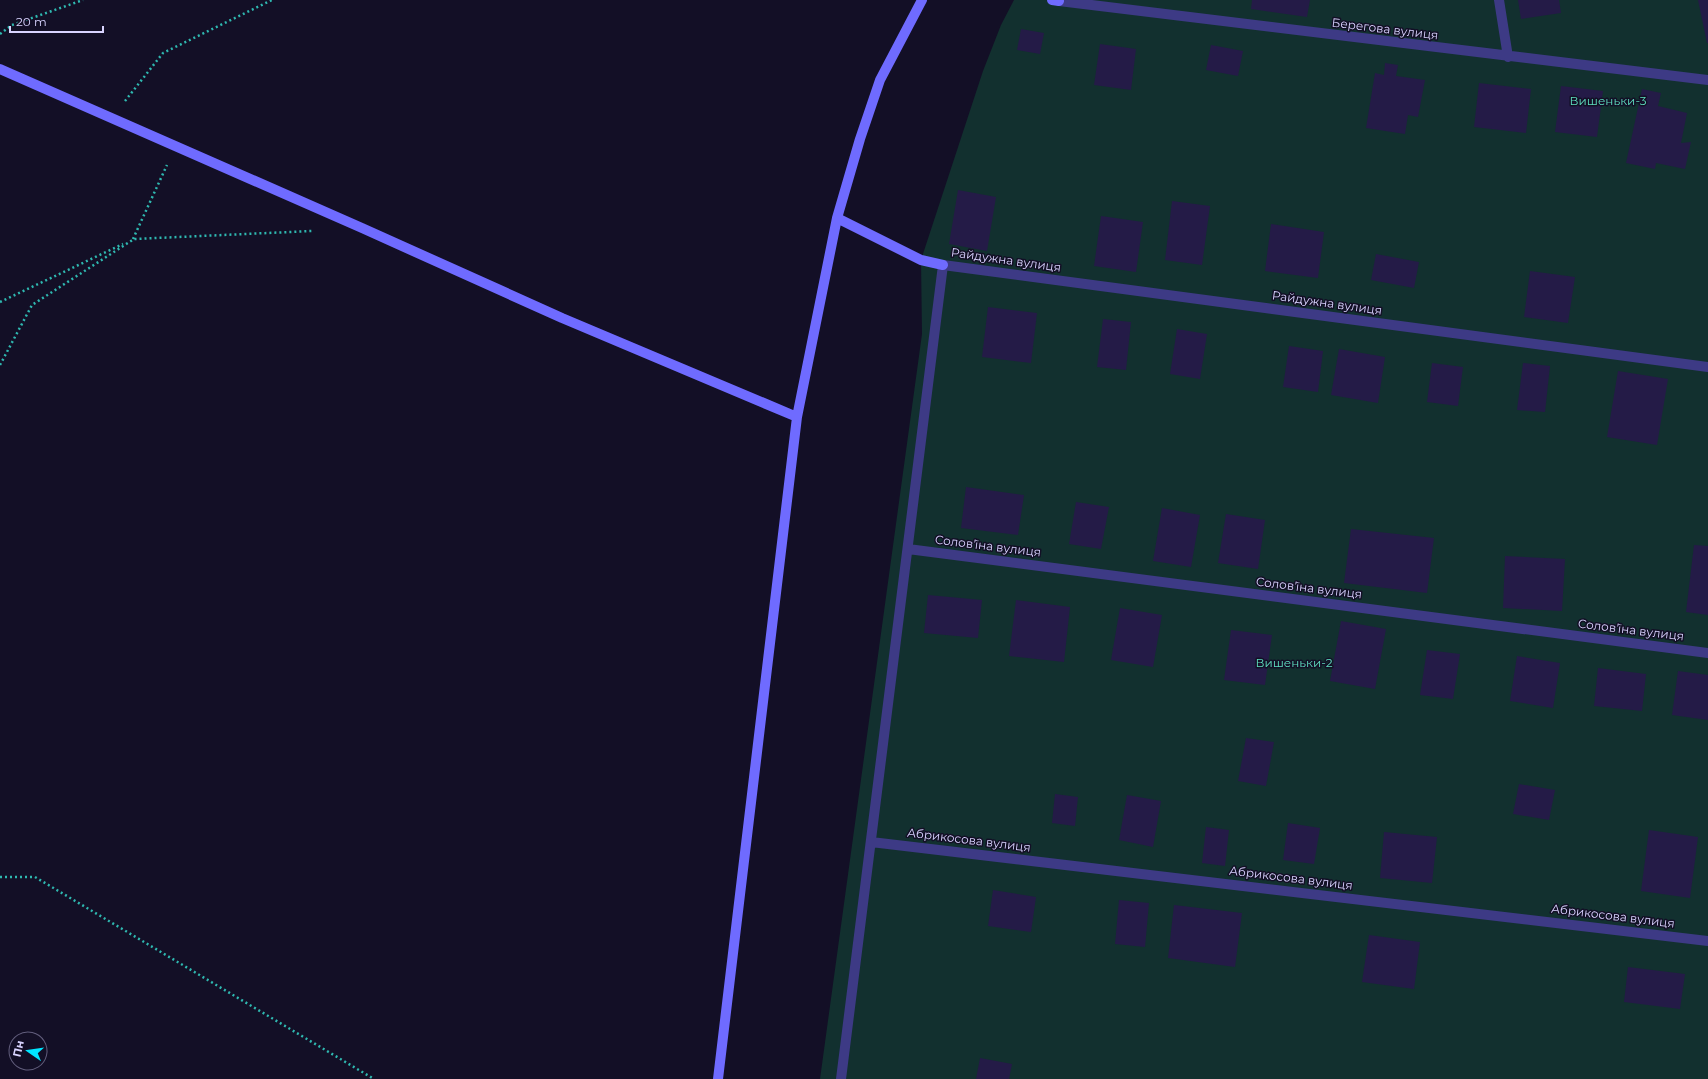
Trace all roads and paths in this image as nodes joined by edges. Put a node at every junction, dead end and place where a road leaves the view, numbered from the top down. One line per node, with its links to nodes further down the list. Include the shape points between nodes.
1 (83, 0): 6 (path, via 12,25)
2 (272, 0): 10 (path, via 163,53)
3 (922, 0): 12 (street, via 880,80)
4 (1057, 0): 7 (street, Берегова вулиця)
5 (1498, 0): 7 (street)
6 (0, 34)
7 (1508, 57): 9 (street, Берегова вулиця)
8 (0, 69): 10 (street)
9 (1708, 80)
10 (112, 119): 11 (street)
11 (175, 146): 14 (path); 19 (street, via 562,318)
12 (836, 218): 15 (street, via 921,260); 19 (street)
13 (315, 230): 14 (path)
14 (134, 239): 16 (path); 17 (path, via 32,305)
15 (943, 265): 18 (street, Райдужна вулиця); 20 (street)
16 (0, 302)
17 (0, 365)
18 (1708, 367)
19 (797, 418): 26 (street)
20 (908, 549): 21 (street, Соловʼїна вулиця); 22 (street)
21 (1708, 653)
22 (871, 842): 24 (street, Абрикосова вулиця); 27 (street)
23 (0, 877): 25 (path, via 35,877)
24 (1708, 941)
25 (374, 1079)
26 (718, 1079)
27 (841, 1079)

